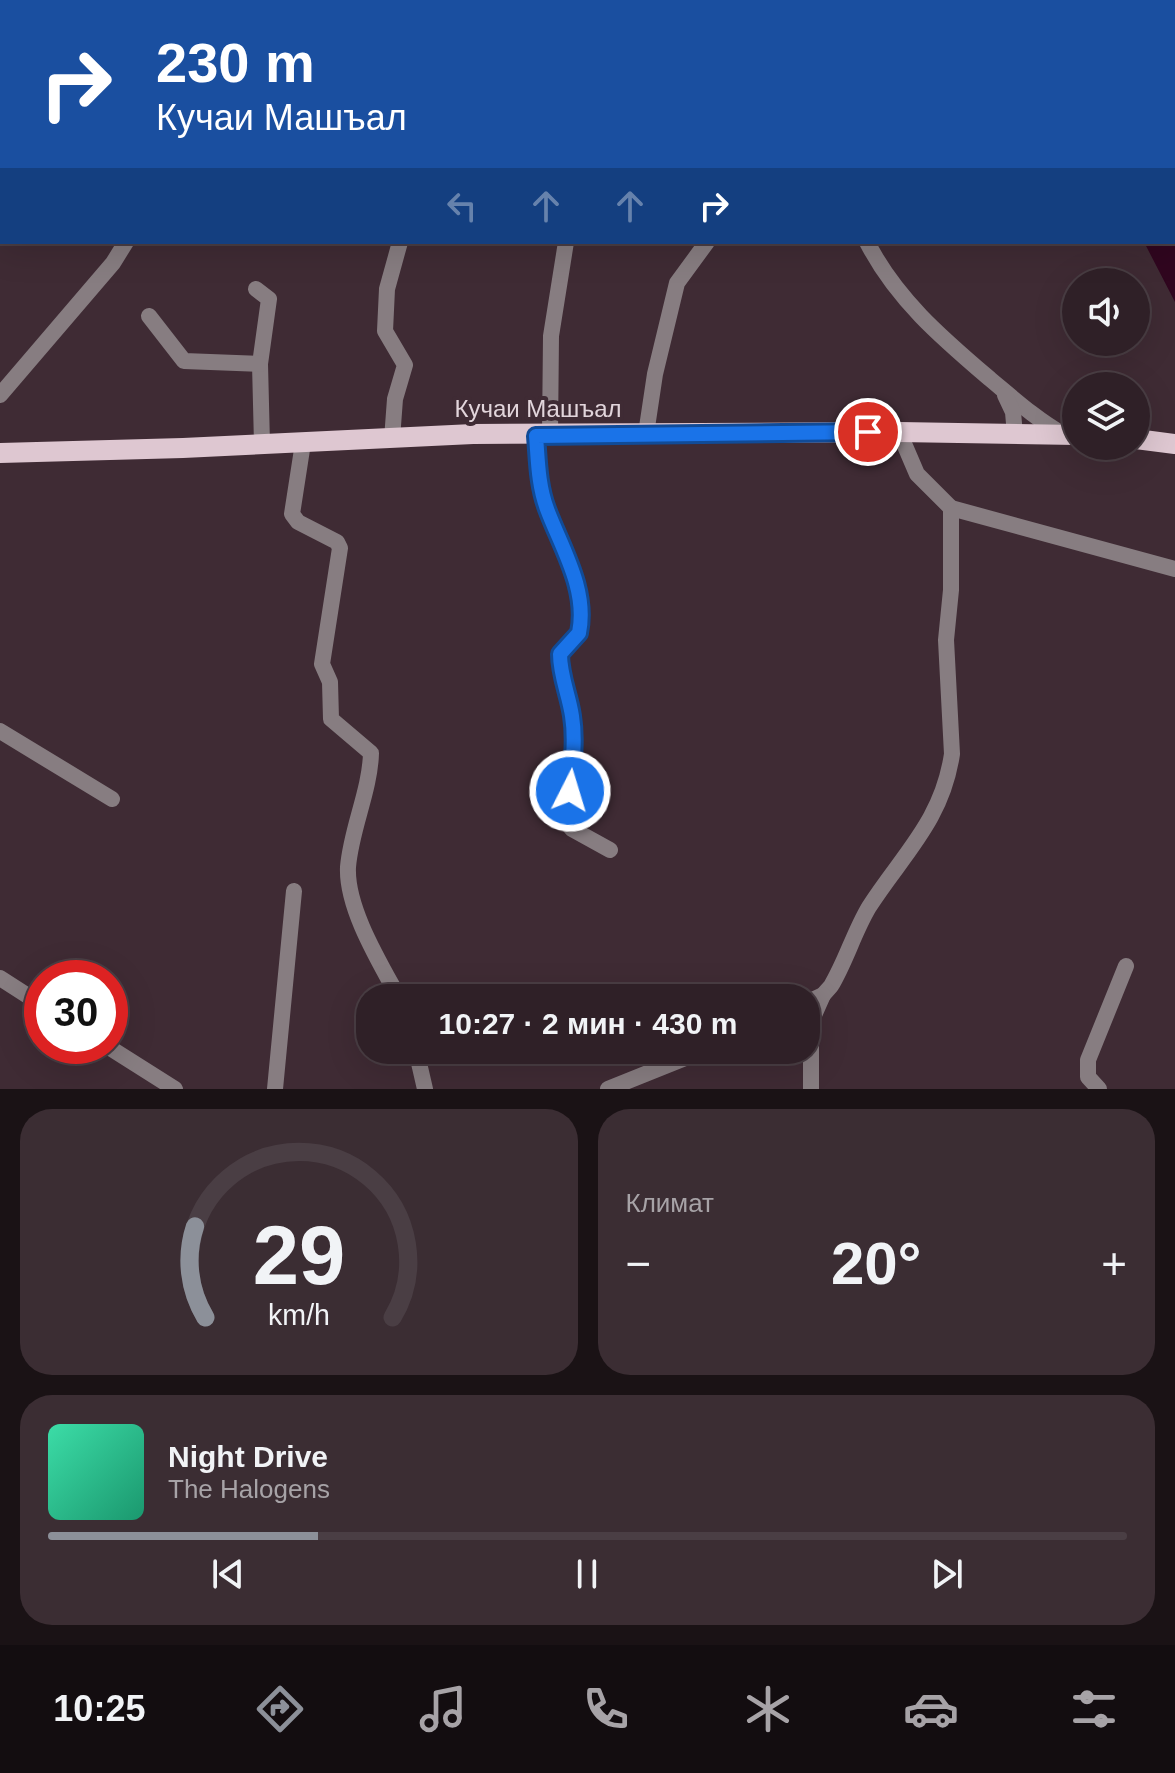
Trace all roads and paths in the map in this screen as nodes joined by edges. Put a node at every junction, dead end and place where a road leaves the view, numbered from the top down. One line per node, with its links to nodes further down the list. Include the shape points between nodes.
1 (125, 244): 10 (street)
2 (400, 244): 17 (street, via 386,302 387,339 405,365)
3 (566, 244): 14 (street)
4 (706, 244): 13 (street, via 677,283)
5 (868, 244): 9 (street, via 922,320)
6 (256, 289): 8 (street, via 269,299)
7 (149, 316): 8 (street, via 184,361)
8 (260, 364): 20 (street)
9 (999, 387): 11 (street); 15 (street, via 1012,405)
10 (0, 395)
11 (1062, 430)
12 (899, 432): 13 (main road, Кучаи Машъал); 15 (main road, Кучаи Машъал); 23 (street, via 917,474)
13 (646, 434): 14 (main road, Кучаи Машъал)
14 (543, 435): 17 (main road, Кучаи Машъал); 27 (street, via 540,487 572,567 581,625 560,654 574,745 564,820)
15 (1015, 435): 16 (main road, Кучаи Машъал)
16 (1062, 435)
17 (392, 439): 19 (main road, Кучаи Машъал)
18 (1150, 441): 21 (main road)
19 (303, 443): 20 (main road, Кучаи Машъал); 31 (street, via 294,518 340,548 322,664 330,682 330,714 371,753 349,882)
20 (262, 444): 22 (main road, Кучаи Машъал)
21 (1175, 444)
22 (0, 453)
23 (951, 508): 24 (street); 33 (street, via 946,640 950,768 925,831 869,907)
24 (1175, 569)
25 (0, 731): 26 (street)
26 (112, 799)
27 (610, 850)
28 (294, 891): 39 (street)
29 (1126, 966): 43 (street, via 1088,1060 1088,1077)
30 (0, 978): 32 (street)
31 (391, 984)
32 (24, 993)
33 (823, 995): 34 (street); 42 (street, via 811,1022)
34 (820, 996)
35 (128, 1059): 38 (street)
36 (419, 1064): 40 (street)
37 (670, 1064): 41 (street)
38 (175, 1089)
39 (275, 1089)
40 (425, 1089)
41 (608, 1089)
42 (811, 1089)
43 (1099, 1089)

